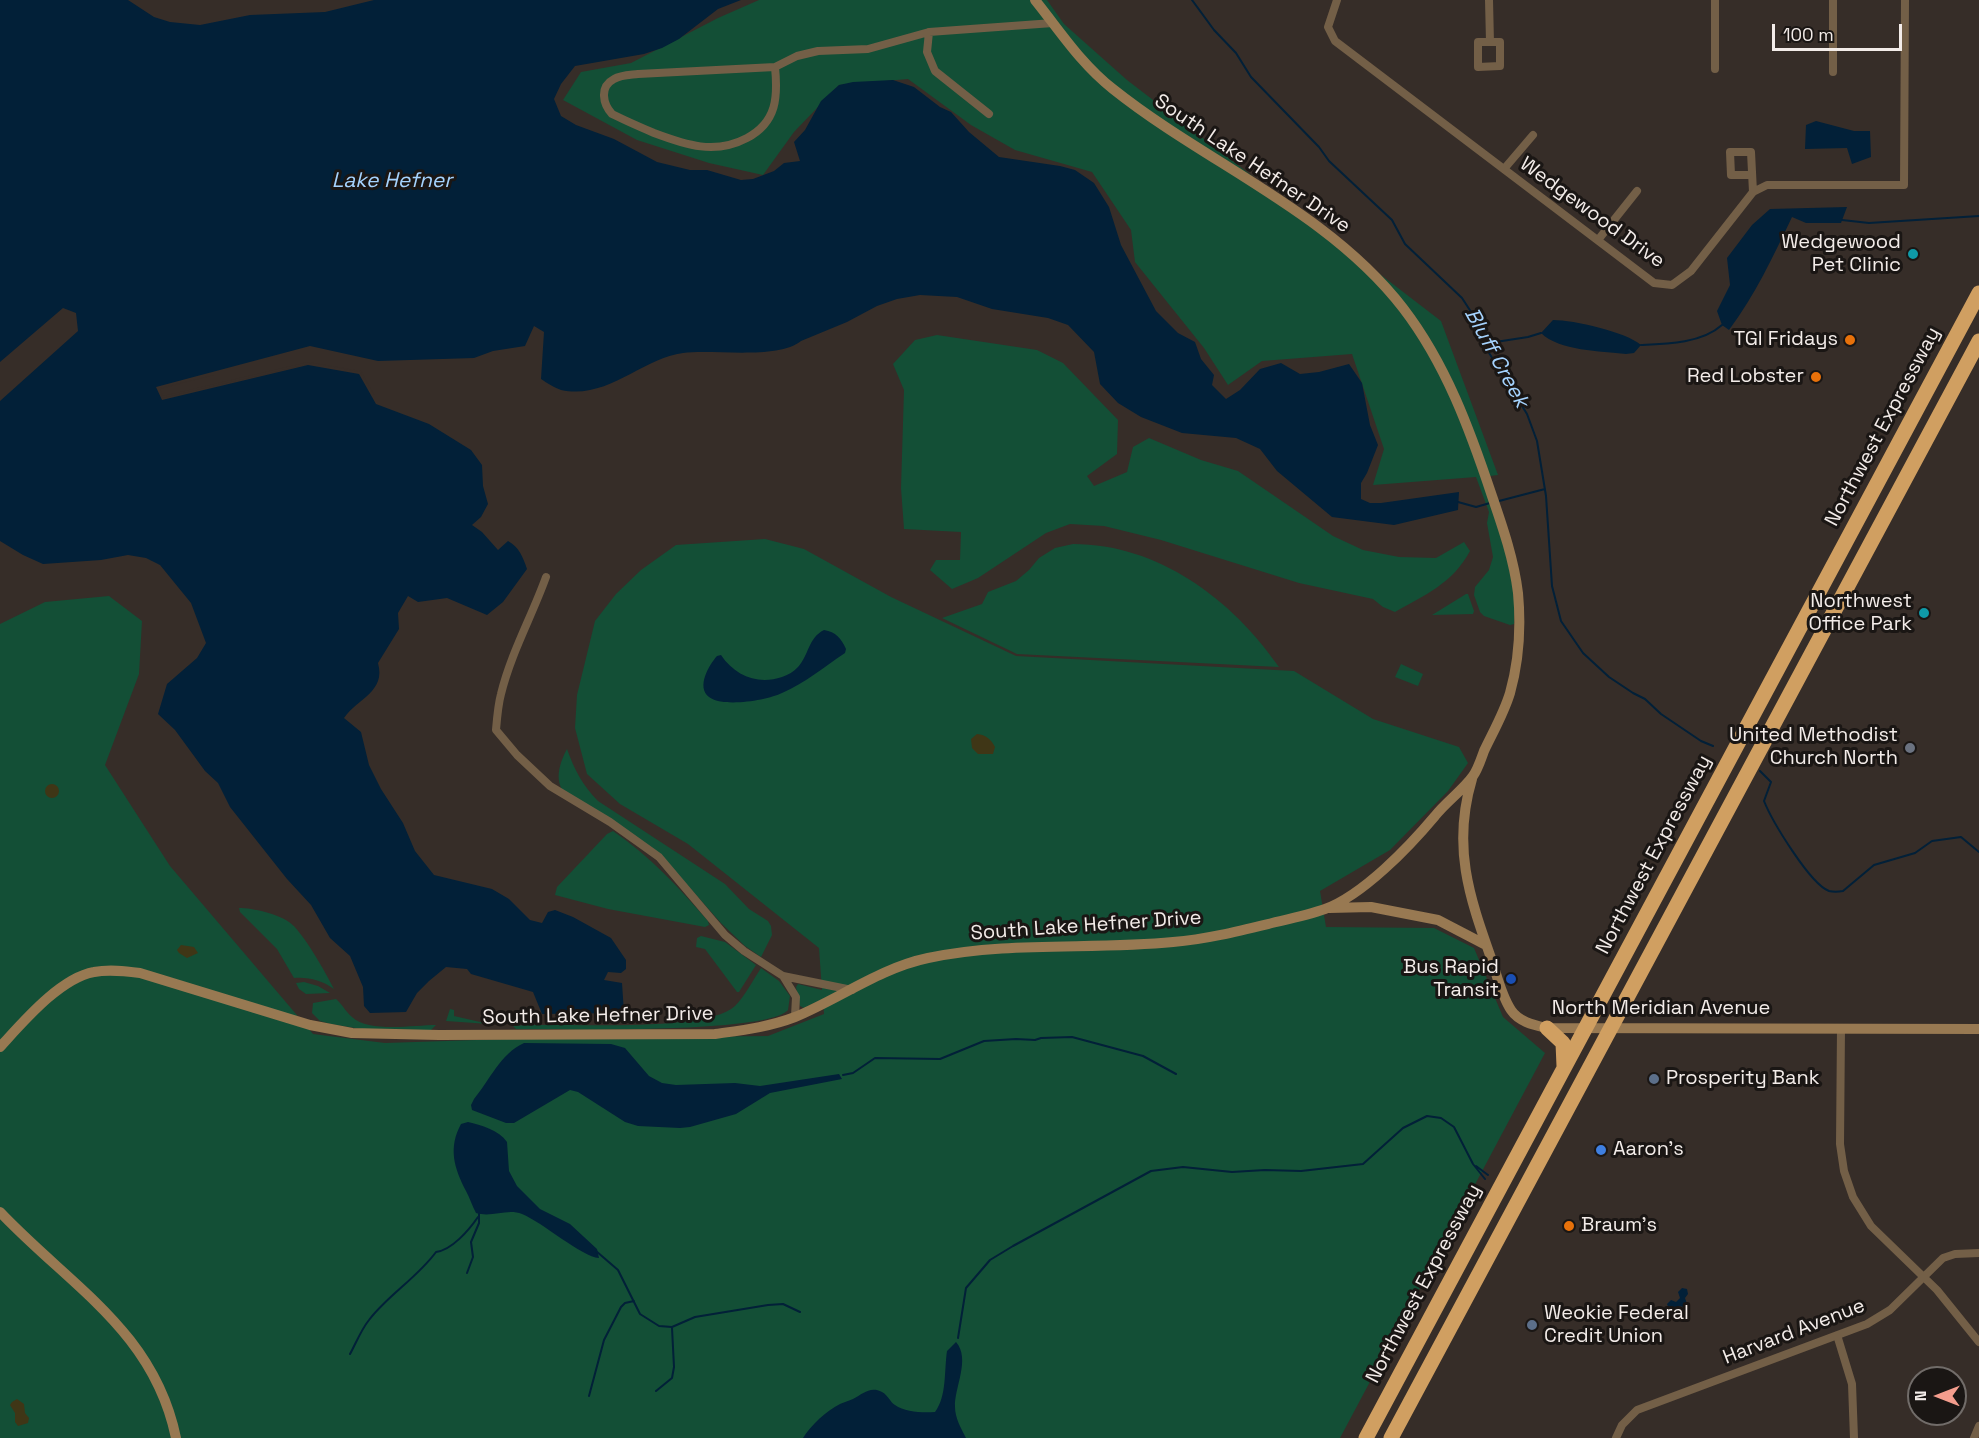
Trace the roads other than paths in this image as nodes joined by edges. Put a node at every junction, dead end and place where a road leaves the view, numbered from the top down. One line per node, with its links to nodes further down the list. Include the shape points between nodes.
1 (1035, 0): 7 (street, South Lake Hefner Drive)
2 (1337, 0): 15 (street, Wedgewood Drive, via 1328,27 1335,41)
3 (1489, 0): 9 (street)
4 (1715, 0): 11 (street)
5 (1833, 0): 12 (street)
6 (1905, 0): 18 (street, via 1904,185 1767,185)
7 (1053, 23): 8 (street); 23 (street, South Lake Hefner Drive, via 1072,49 1111,88 1292,209 1348,252 1388,290 1447,377 1497,512 1516,579 1519,617 1518,652 1509,695)
8 (929, 32): 10 (street, via 868,49 797,56); 13 (street, via 927,52 935,71)
9 (1490, 42)
10 (776, 67): 10 (street, via 624,76 608,85 605,106 612,114 683,144 727,146 754,134 772,115)
11 (1715, 69)
12 (1833, 72)
13 (989, 114)
14 (1533, 135): 15 (street)
15 (1504, 169): 19 (street, Wedgewood Drive)
16 (1751, 175): 18 (street)
17 (1637, 191): 19 (street)
18 (1753, 192): 19 (street, Wedgewood Drive, via 1691,271 1672,285 1654,283)
19 (1598, 240)
20 (1979, 293): 29 (highway, Northwest Expressway)
21 (1979, 341): 30 (highway)
22 (546, 578): 26 (street, via 510,663 500,695 496,730 550,786 659,857 725,935)
23 (1473, 776): 24 (street, South Lake Hefner Drive, via 1405,849); 25 (street, North Meridian Avenue, via 1462,817 1463,856)
24 (1329, 908): 25 (street, via 1371,907 1438,920); 27 (street, South Lake Hefner Drive, via 1228,934 1172,942 974,950 922,959 880,974)
25 (1486, 945): 31 (street, North Meridian Avenue, via 1512,1011 1528,1023)
26 (783, 976): 27 (street); 28 (street, via 796,997)
27 (853, 990): 28 (street, South Lake Hefner Drive)
28 (795, 1016): 34 (street, South Lake Hefner Drive, via 763,1028 715,1034 367,1034 310,1025 140,973 118,970 93,972 69,981)
29 (1585, 1027): 30 (street, North Meridian Avenue); 31 (street, North Meridian Avenue); 35 (highway, Northwest Expressway)
30 (1611, 1027): 32 (street, North Meridian Avenue); 40 (highway)
31 (1547, 1028): 35 (highway, via 1563,1042)
32 (1840, 1028): 33 (street, North Meridian Avenue); 38 (street, via 1840,1144 1847,1182 1866,1219)
33 (1979, 1029)
34 (0, 1047)
35 (1564, 1066): 39 (highway, Northwest Expressway)
36 (0, 1212): 44 (street, via 115,1321 140,1352 160,1389)
37 (1979, 1253): 38 (street, Harvard Avenue, via 1949,1255)
38 (1924, 1277): 41 (street, Harvard Avenue, via 1879,1318); 42 (street)
39 (1436, 1306): 40 (highway); 45 (highway, Northwest Expressway)
40 (1455, 1317): 46 (highway)
41 (1837, 1335): 47 (street, Harvard Avenue, via 1647,1405 1629,1416); 48 (street, via 1852,1384)
42 (1979, 1342)
43 (1979, 1426): 49 (street)
44 (176, 1438)
45 (1366, 1438)
46 (1391, 1438)
47 (1616, 1438)
48 (1854, 1438)
49 (1974, 1438)

